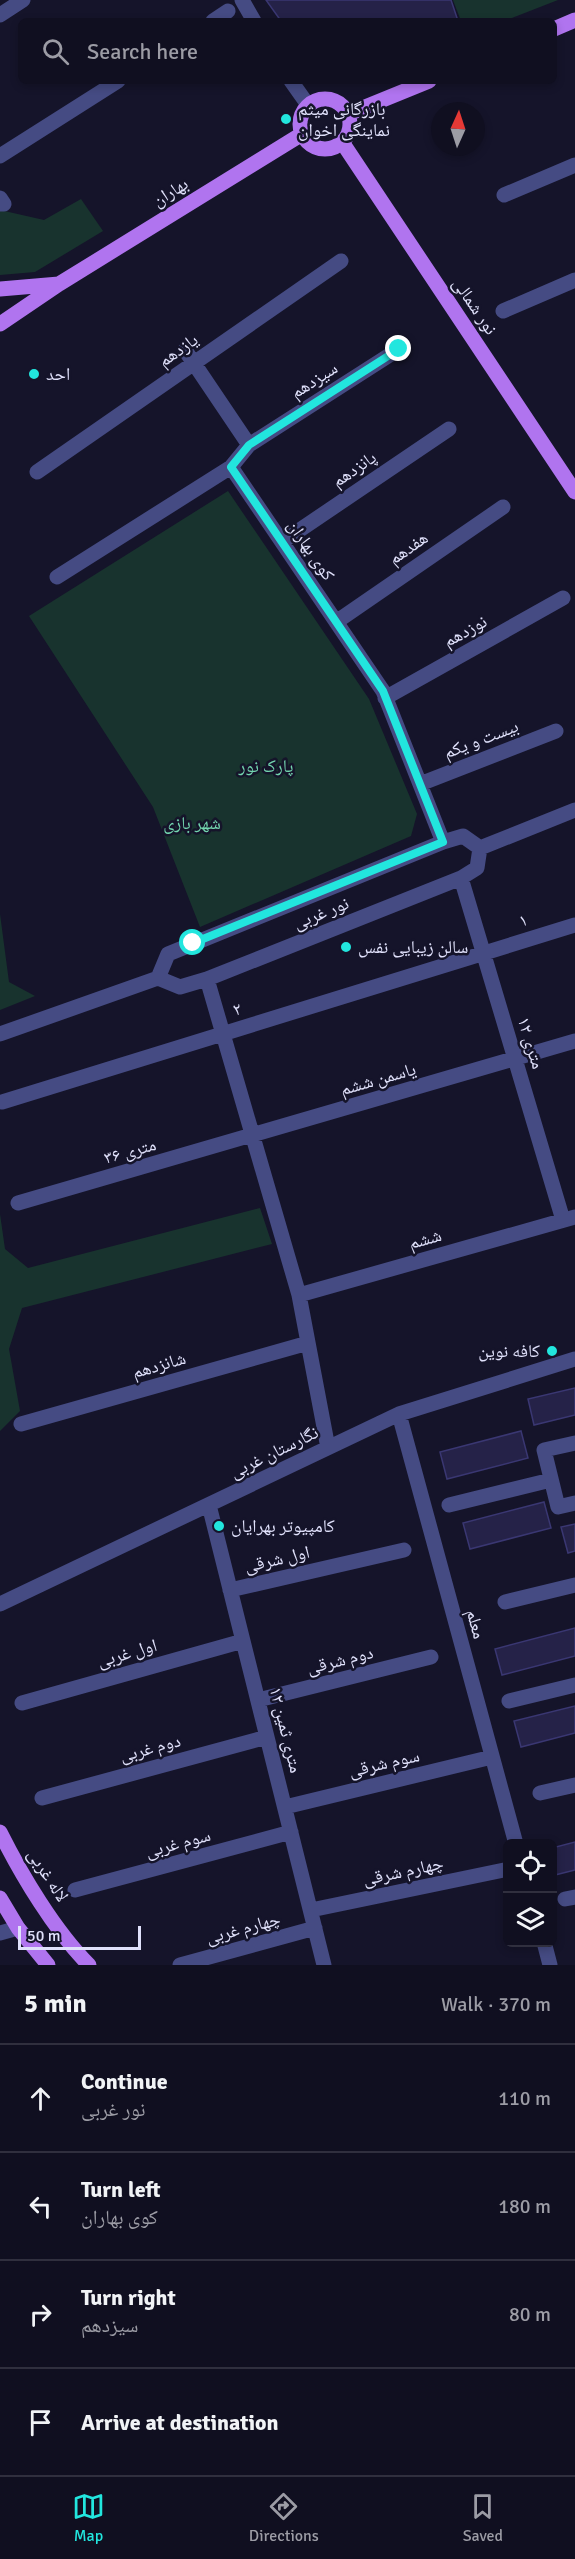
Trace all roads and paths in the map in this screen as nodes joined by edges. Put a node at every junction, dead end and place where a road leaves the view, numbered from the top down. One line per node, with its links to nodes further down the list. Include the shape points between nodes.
1 (23, 0): 4 (street)
2 (242, 0): 6 (street)
3 (228, 11): 5 (street)
4 (0, 15)
5 (218, 18)
6 (252, 18)
7 (575, 20): 8 (main road)
8 (557, 28)
9 (113, 84): 16 (street)
10 (293, 84): 12 (street)
11 (422, 84): 13 (main road)
12 (308, 105): 13 (main road, via 331,100); 14 (main road, via 303,111)
13 (348, 114): 15 (main road, via 350,129)
14 (302, 134): 15 (main road, via 320,148 337,147); 23 (main road, بهاران)
15 (342, 142): 33 (main road, نور شمالی)
16 (0, 156)
17 (575, 165): 18 (street)
18 (504, 195)
19 (0, 198): 20 (street, via 4,204)
20 (0, 204)
21 (341, 261): 28 (street, یازدهم)
22 (575, 280): 25 (street)
23 (59, 284): 24 (main road, بهاران); 26 (main road, بهاران)
24 (0, 289)
25 (503, 311)
26 (0, 324)
27 (399, 349): 30 (street, سیزدهم)
28 (190, 356): 30 (street); 32 (street, یازدهم)
29 (449, 429): 35 (street, پانزدهم)
30 (249, 445): 31 (street, سیزدهم)
31 (231, 467): 35 (street, کوی بهاران); 36 (street)
32 (37, 472)
33 (575, 492)
34 (503, 507): 38 (street, هفدهم)
35 (282, 542): 38 (street, کوی بهاران)
36 (57, 577)
37 (563, 598): 39 (street, نوزدهم)
38 (336, 622): 39 (street, کوی بهاران)
39 (385, 698): 41 (street, کوی بهاران)
40 (556, 731): 41 (street, بیست و یکم)
41 (420, 784): 43 (street, کوی بهاران)
42 (575, 810): 44 (street)
43 (443, 842): 44 (street, نور غربی, via 464,836); 48 (street, نور غربی, via 168,954)
44 (480, 848): 45 (street, نور غربی, via 477,868)
45 (461, 878): 47 (street, ۱۲ متری); 49 (street, نور غربی)
46 (575, 925): 47 (street, ۱)
47 (483, 953): 51 (street, ۲); 53 (street, ۱۲ متری)
48 (158, 978): 49 (street, نور غربی, via 180,987); 50 (street)
49 (207, 979): 51 (street)
50 (0, 1034)
51 (223, 1034): 54 (street, ۲); 55 (street)
52 (575, 1041): 53 (street)
53 (515, 1058): 55 (street, یاسمن ششم); 57 (street, ۱۲ متری)
54 (2, 1102)
55 (253, 1136): 56 (street, ۳۶ متری); 58 (street)
56 (18, 1203)
57 (569, 1218): 58 (street, ششم)
58 (299, 1295): 59 (street)
59 (308, 1343): 62 (street, شانزدهم); 64 (street)
60 (575, 1359): 61 (street, نگارستان غربی)
61 (399, 1414): 64 (street, نگارستان غربی); 81 (street, معلم)
62 (21, 1424)
63 (575, 1443): 65 (street, via 544,1450)
64 (328, 1448): 67 (street, نگارستان غربی)
65 (551, 1480): 66 (street, via 558,1507); 68 (street)
66 (575, 1503)
67 (209, 1505): 71 (street, ۱۲ متری ثمین); 73 (street, نگارستان غربی)
68 (449, 1505)
69 (404, 1550): 71 (street, اول شرقی)
70 (575, 1585): 72 (street)
71 (230, 1590): 74 (street, ۱۲ متری ثمین)
72 (506, 1602)
73 (0, 1605)
74 (243, 1641): 77 (street, ۱۲ متری ثمین); 79 (street, اول غربی)
75 (431, 1657): 77 (street, دوم شرقی)
76 (575, 1685): 78 (street)
77 (258, 1700): 80 (street, ۱۲ متری ثمین)
78 (509, 1701)
79 (22, 1703)
80 (267, 1737): 84 (street, دوم غربی); 85 (street, ۱۲ متری ثمین)
81 (492, 1757): 85 (street, سوم شرقی); 88 (street, معلم)
82 (575, 1785): 83 (street)
83 (540, 1793)
84 (42, 1798)
85 (285, 1807): 87 (street, ۱۲ متری ثمین)
86 (0, 1832): 98 (main road, لاله غربی, via 72,1948)
87 (291, 1832): 90 (street, سوم غربی); 92 (street, ۱۲ متری ثمین)
88 (515, 1839)
89 (503, 1870): 92 (street, چهارم شرقی)
90 (75, 1890)
91 (0, 1898): 93 (main road)
92 (311, 1910): 94 (street, ۱۲ متری ثمین)
93 (18, 1928): 95 (street); 97 (main road)
94 (315, 1928): 99 (street, چهارم غربی); 100 (street, ۱۲ متری ثمین)
95 (0, 1933)
96 (545, 1947): 101 (street)
97 (48, 1965)
98 (89, 1965)
99 (180, 1965)
100 (324, 1965)
101 (550, 1965)

